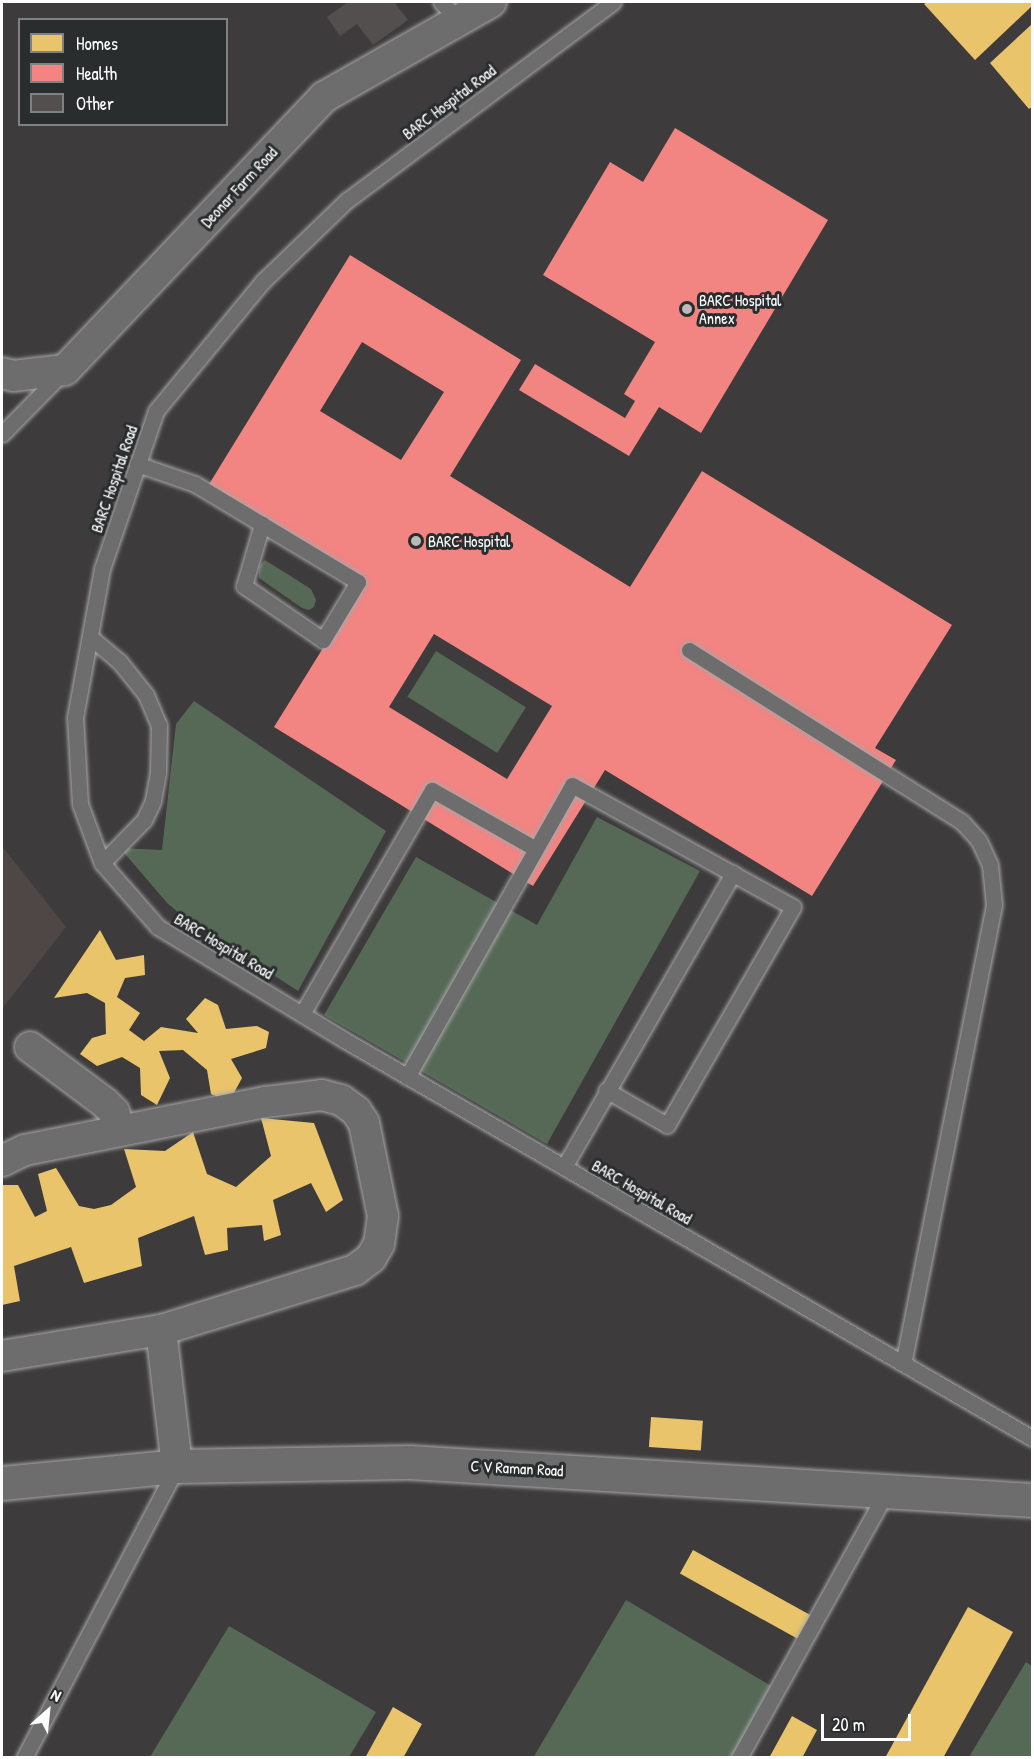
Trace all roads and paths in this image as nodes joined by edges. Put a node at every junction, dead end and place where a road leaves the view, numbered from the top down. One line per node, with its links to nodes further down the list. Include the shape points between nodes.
1 (491, 2): 3 (street, Deonar Farm Road)
2 (613, 2): 7 (lane, BARC Hospital Road, via 346,200 263,281 156,411)
3 (450, 11): 4 (street, Deonar Farm Road, via 324,96)
4 (65, 370): 5 (street, via 13,376); 6 (lane)
5 (2, 373)
6 (2, 434)
7 (137, 464): 8 (lane, via 195,484); 9 (lane, BARC Hospital Road, via 102,569)
8 (262, 524): 8 (lane, via 358,582 324,640 244,586)
9 (90, 637): 12 (lane, BARC Hospital Road, via 75,717 80,804); 12 (lane, via 119,661 146,695 159,725 153,801 144,820)
10 (689, 650): 23 (lane, via 962,822 979,841 990,865 994,905)
11 (534, 848): 13 (lane, via 572,785); 14 (lane, via 432,790); 16 (lane)
12 (102, 863): 14 (lane, BARC Hospital Road, via 158,927)
13 (733, 873): 17 (lane); 17 (lane, via 793,907 667,1125)
14 (302, 1014): 16 (lane, BARC Hospital Road)
15 (30, 1047): 18 (street, via 105,1103 114,1112)
16 (408, 1077): 20 (lane, BARC Hospital Road)
17 (606, 1090): 20 (lane)
18 (120, 1131): 19 (street, via 26,1150); 21 (street, via 322,1095 342,1100 356,1111 364,1123 369,1146 383,1216 379,1244 371,1258 355,1270)
19 (2, 1161)
20 (564, 1167): 23 (lane, BARC Hospital Road)
21 (161, 1330): 22 (street); 25 (street)
22 (2, 1356)
23 (903, 1363): 24 (lane, BARC Hospital Road)
24 (1032, 1438)
25 (177, 1466): 26 (street, C V Raman Road); 27 (street, C V Raman Road, via 410,1462); 29 (lane)
26 (2, 1483)
27 (886, 1491): 28 (street, C V Raman Road); 30 (lane)
28 (1032, 1500)
29 (24, 1758)
30 (739, 1758)

